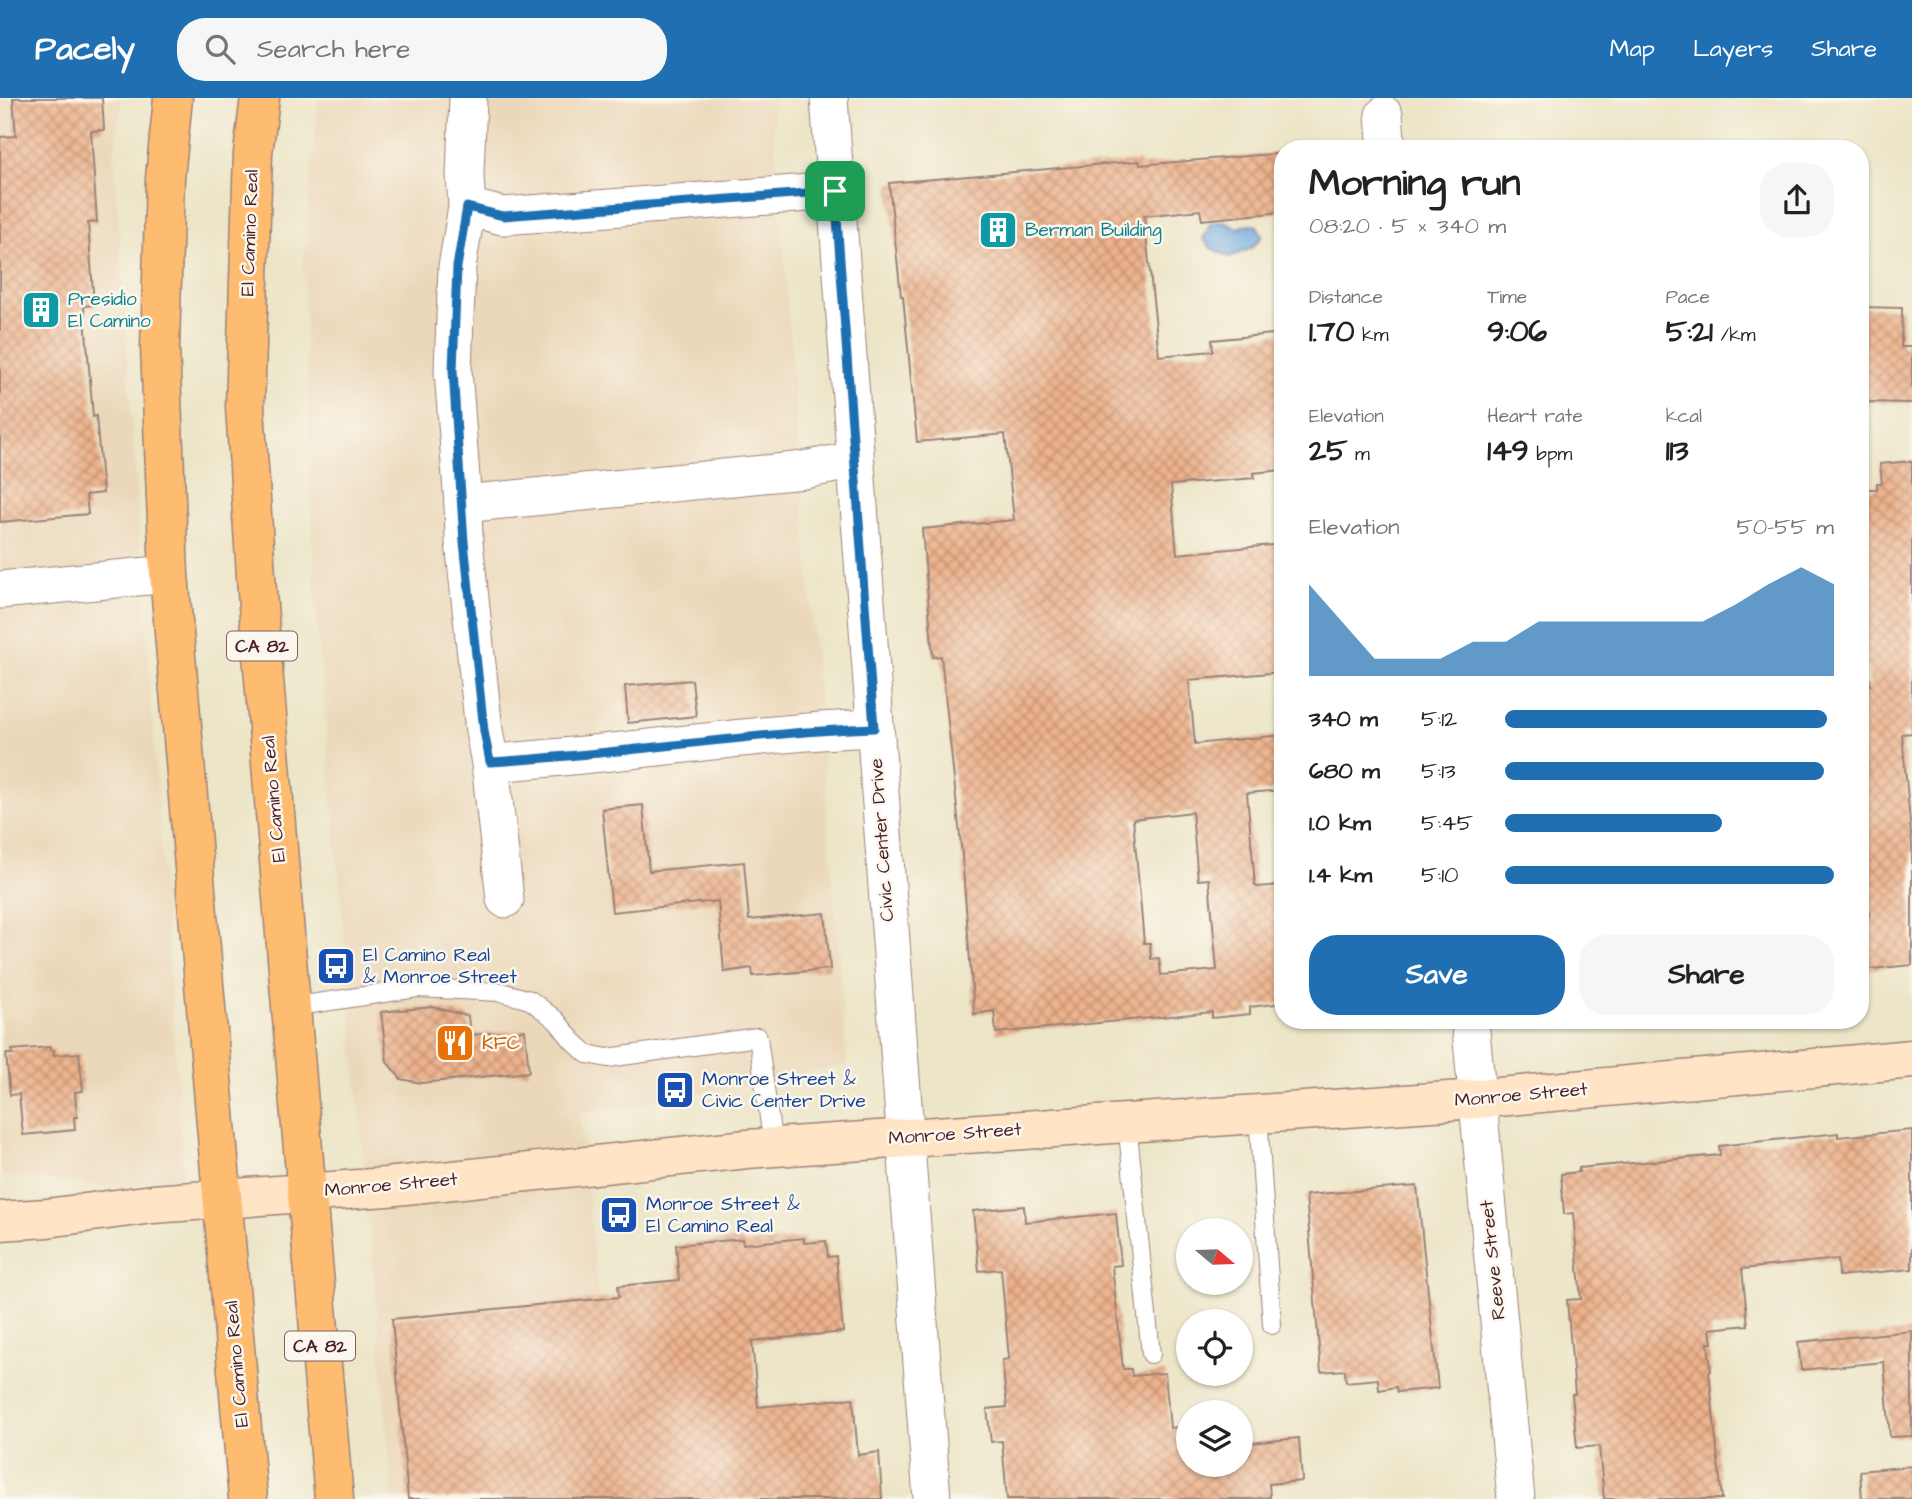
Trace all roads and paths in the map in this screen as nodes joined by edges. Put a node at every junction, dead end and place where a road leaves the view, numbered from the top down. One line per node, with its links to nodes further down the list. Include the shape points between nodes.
1 (173, 98): 9 (main road, El Camino Real, via 165,178 160,347)
2 (260, 98): 14 (main road, El Camino Real / CA 82, via 253,167 245,407)
3 (468, 98): 6 (street)
4 (829, 98): 5 (street, Civic Center Drive)
5 (835, 191): 6 (street, via 503,216); 7 (street, Civic Center Drive)
6 (467, 207): 8 (street, via 457,267 453,370)
7 (855, 460): 8 (street, via 804,470); 11 (street, Civic Center Drive)
8 (463, 504): 12 (street)
9 (169, 574): 10 (street); 23 (main road, El Camino Real)
10 (0, 590)
11 (874, 728): 12 (street); 20 (street, Civic Center Drive)
12 (490, 762): 13 (street)
13 (505, 899)
14 (291, 1007): 21 (lane, via 417,988 501,992 530,1000 587,1054 608,1058 758,1037); 22 (main road, El Camino Real / CA 82)
15 (1471, 1029): 17 (street, Reeve Street)
16 (1912, 1059): 17 (main road, Monroe Street)
17 (1477, 1099): 18 (main road, Monroe Street); 30 (street, Reeve Street)
18 (1258, 1114): 19 (main road, Monroe Street); 25 (lane)
19 (1128, 1123): 20 (main road, Monroe Street); 26 (lane)
20 (904, 1138): 21 (main road, Monroe Street); 29 (street, Civic Center Drive)
21 (773, 1147): 22 (main road, Monroe Street)
22 (306, 1193): 23 (main road, Monroe Street); 28 (main road, El Camino Real / CA 82)
23 (223, 1199): 24 (main road, Monroe Street); 27 (main road, El Camino Real)
24 (0, 1221)
25 (1272, 1325)
26 (1151, 1354)
27 (248, 1499)
28 (334, 1499)
29 (932, 1499)
30 (1516, 1499)

